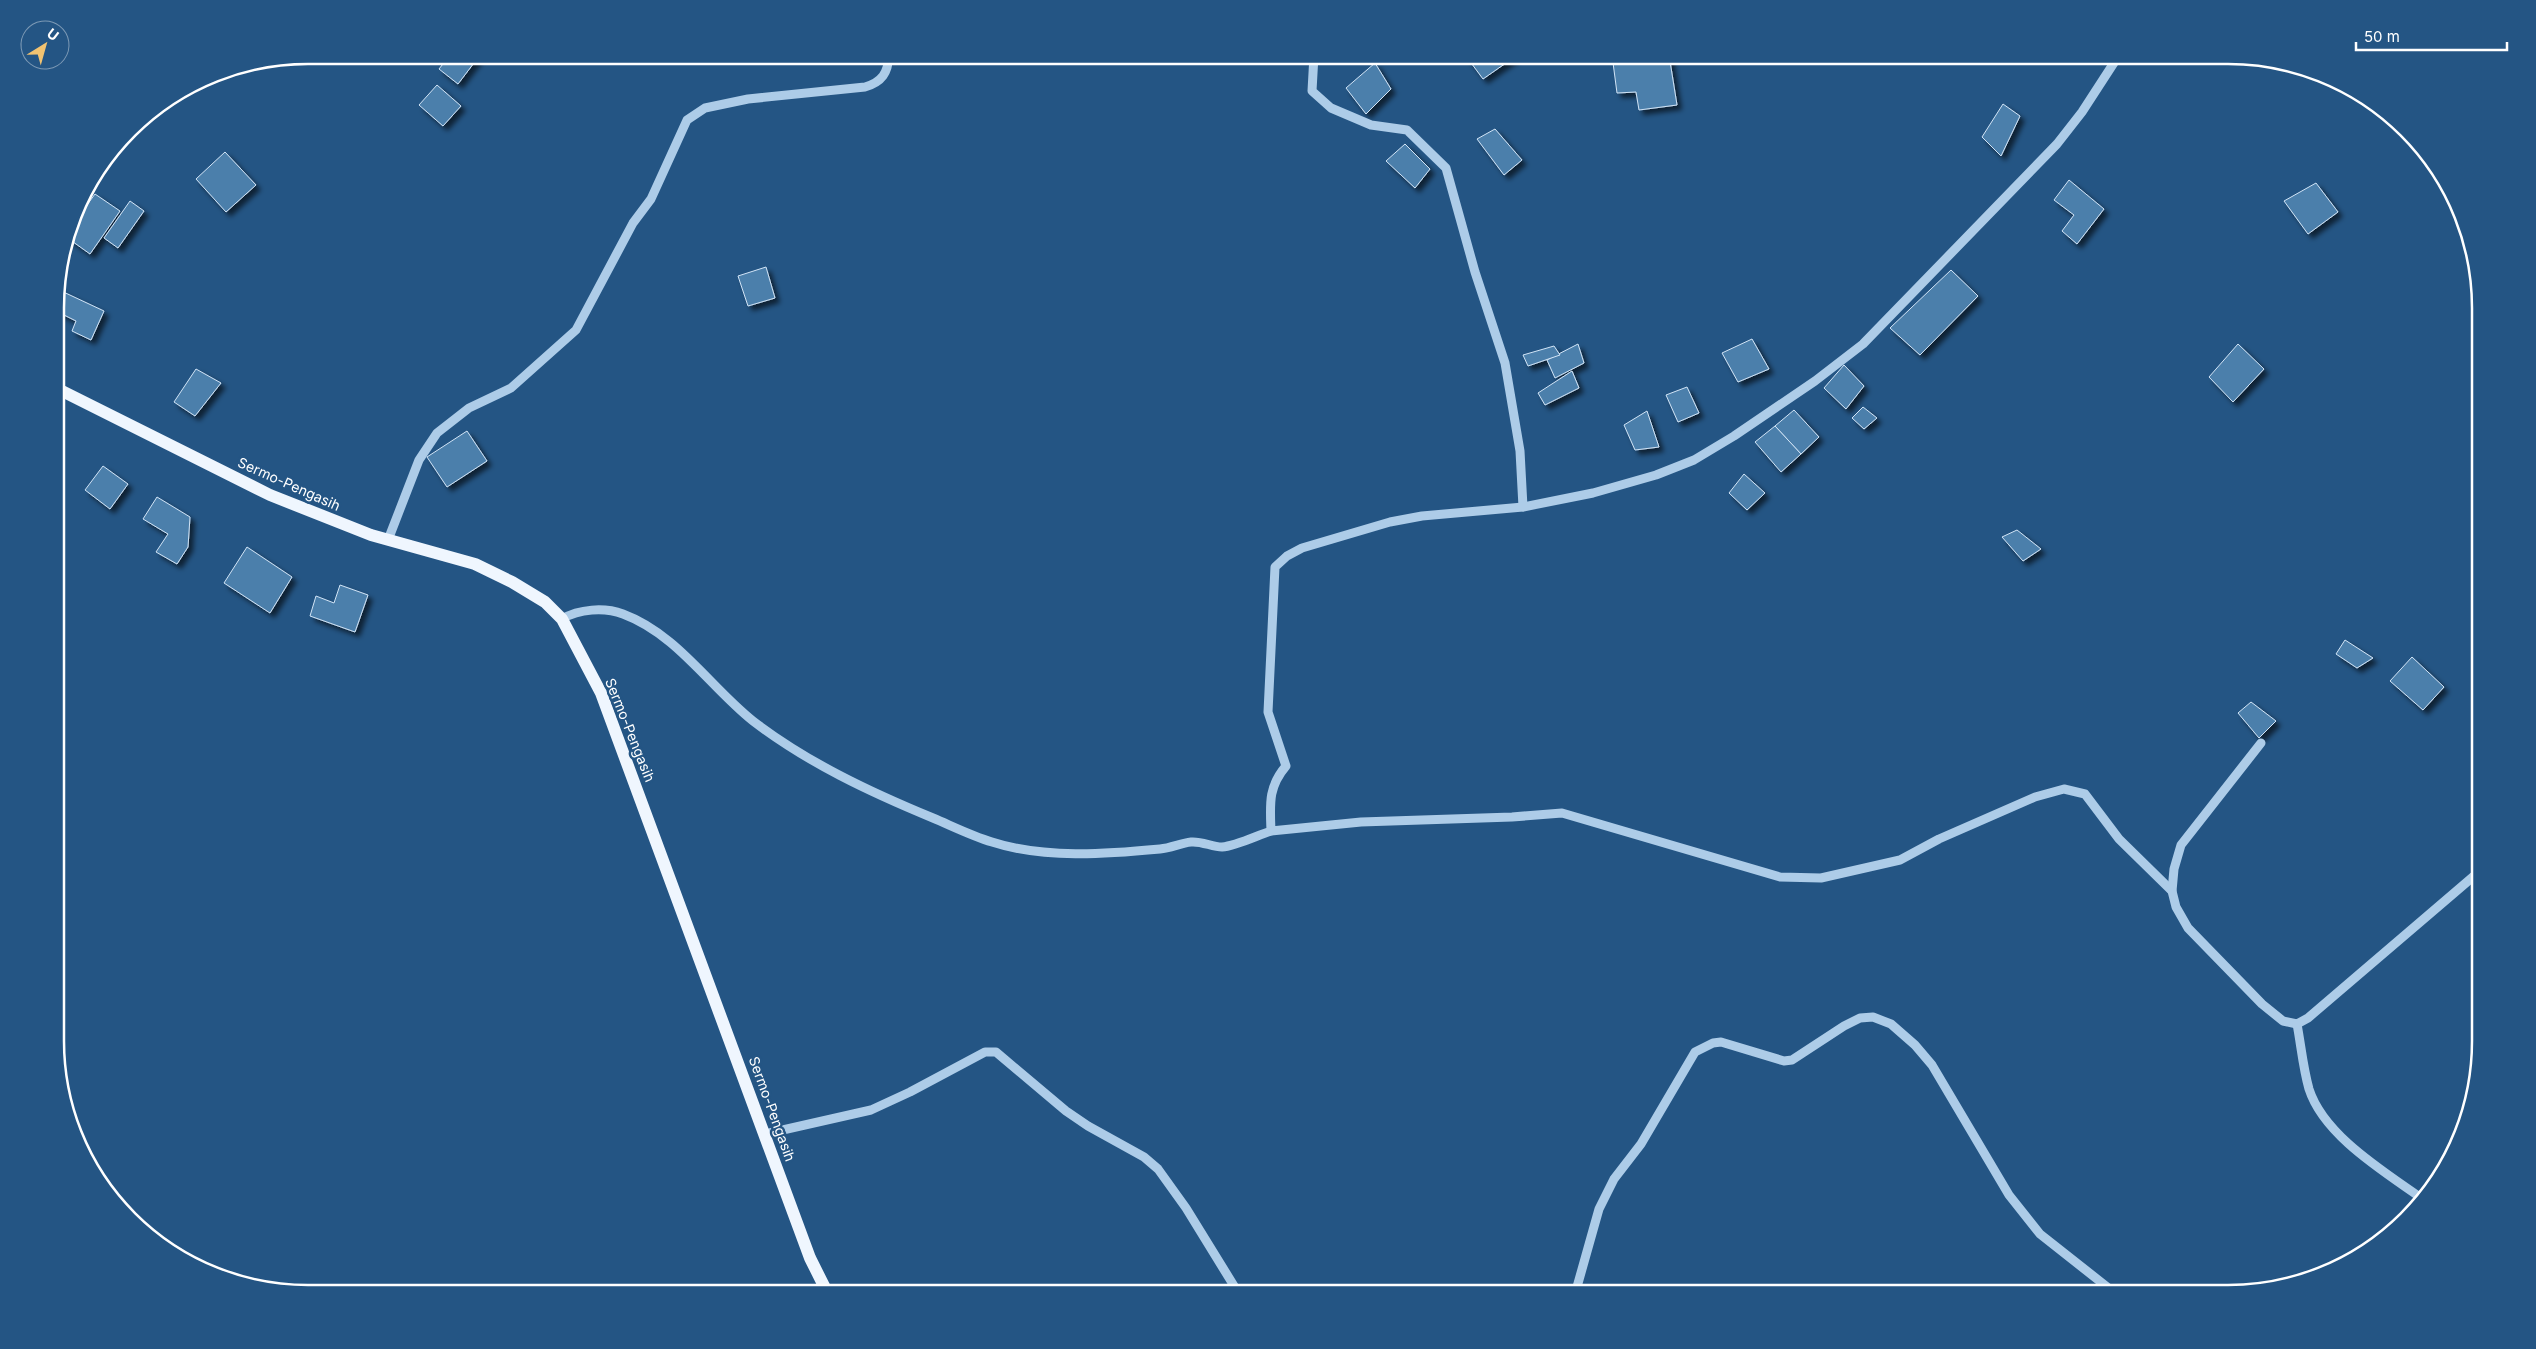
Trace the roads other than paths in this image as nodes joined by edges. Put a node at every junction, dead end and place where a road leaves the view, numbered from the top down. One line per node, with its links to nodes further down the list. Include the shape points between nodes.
1 (889, 64): 6 (street, via 880,82 866,87 748,99 705,108 687,120 651,199 633,223 576,330 511,388 469,408 437,433 419,460)
2 (1313, 64): 5 (street, via 1312,90 1331,108 1371,125 1406,130 1446,168 1505,363 1520,451)
3 (2113, 64): 5 (street, via 2082,112 2031,173 1863,344 1815,381 1694,460 1656,476 1593,493)
4 (64, 392): 6 (main road, Sermo-Pengasih, via 270,495)
5 (1523, 506): 9 (street, via 1390,522 1302,548 1286,556 1275,567 1268,712 1286,766 1274,780 1270,803)
6 (388, 540): 7 (main road, Sermo-Pengasih, via 475,564 545,602)
7 (562, 619): 9 (street, via 574,612 599,610 622,614 654,631 752,720 791,748 881,797 992,843 1052,852 1163,849 1192,842 1223,847); 13 (main road, Sermo-Pengasih, via 601,693)
8 (2262, 743): 11 (street, via 2181,845)
9 (1271, 830): 11 (street, via 1361,822 1562,813 1780,877 1821,878 1900,860 1939,839 2035,797 2064,789 2085,794 2119,839)
10 (2472, 877): 12 (street)
11 (2172, 891): 12 (street, via 2176,907 2188,928 2262,1004 2283,1020)
12 (2297, 1024): 14 (street, via 2309,1090 2328,1123 2368,1160)
13 (765, 1134): 15 (main road, Sermo-Pengasih, via 810,1258); 16 (street, via 871,1110 985,1052 996,1052 1066,1111 1158,1168)
14 (2418, 1195)
15 (824, 1285)
16 (1233, 1285)
17 (1578, 1285): 18 (street, via 1599,1210 1614,1179 1641,1144 1695,1052 1721,1042 1774,1060 1792,1060 1844,1026 1860,1018 1873,1017 1891,1024 1915,1044 1932,1065 2010,1195 2040,1234)
18 (2105, 1285)

